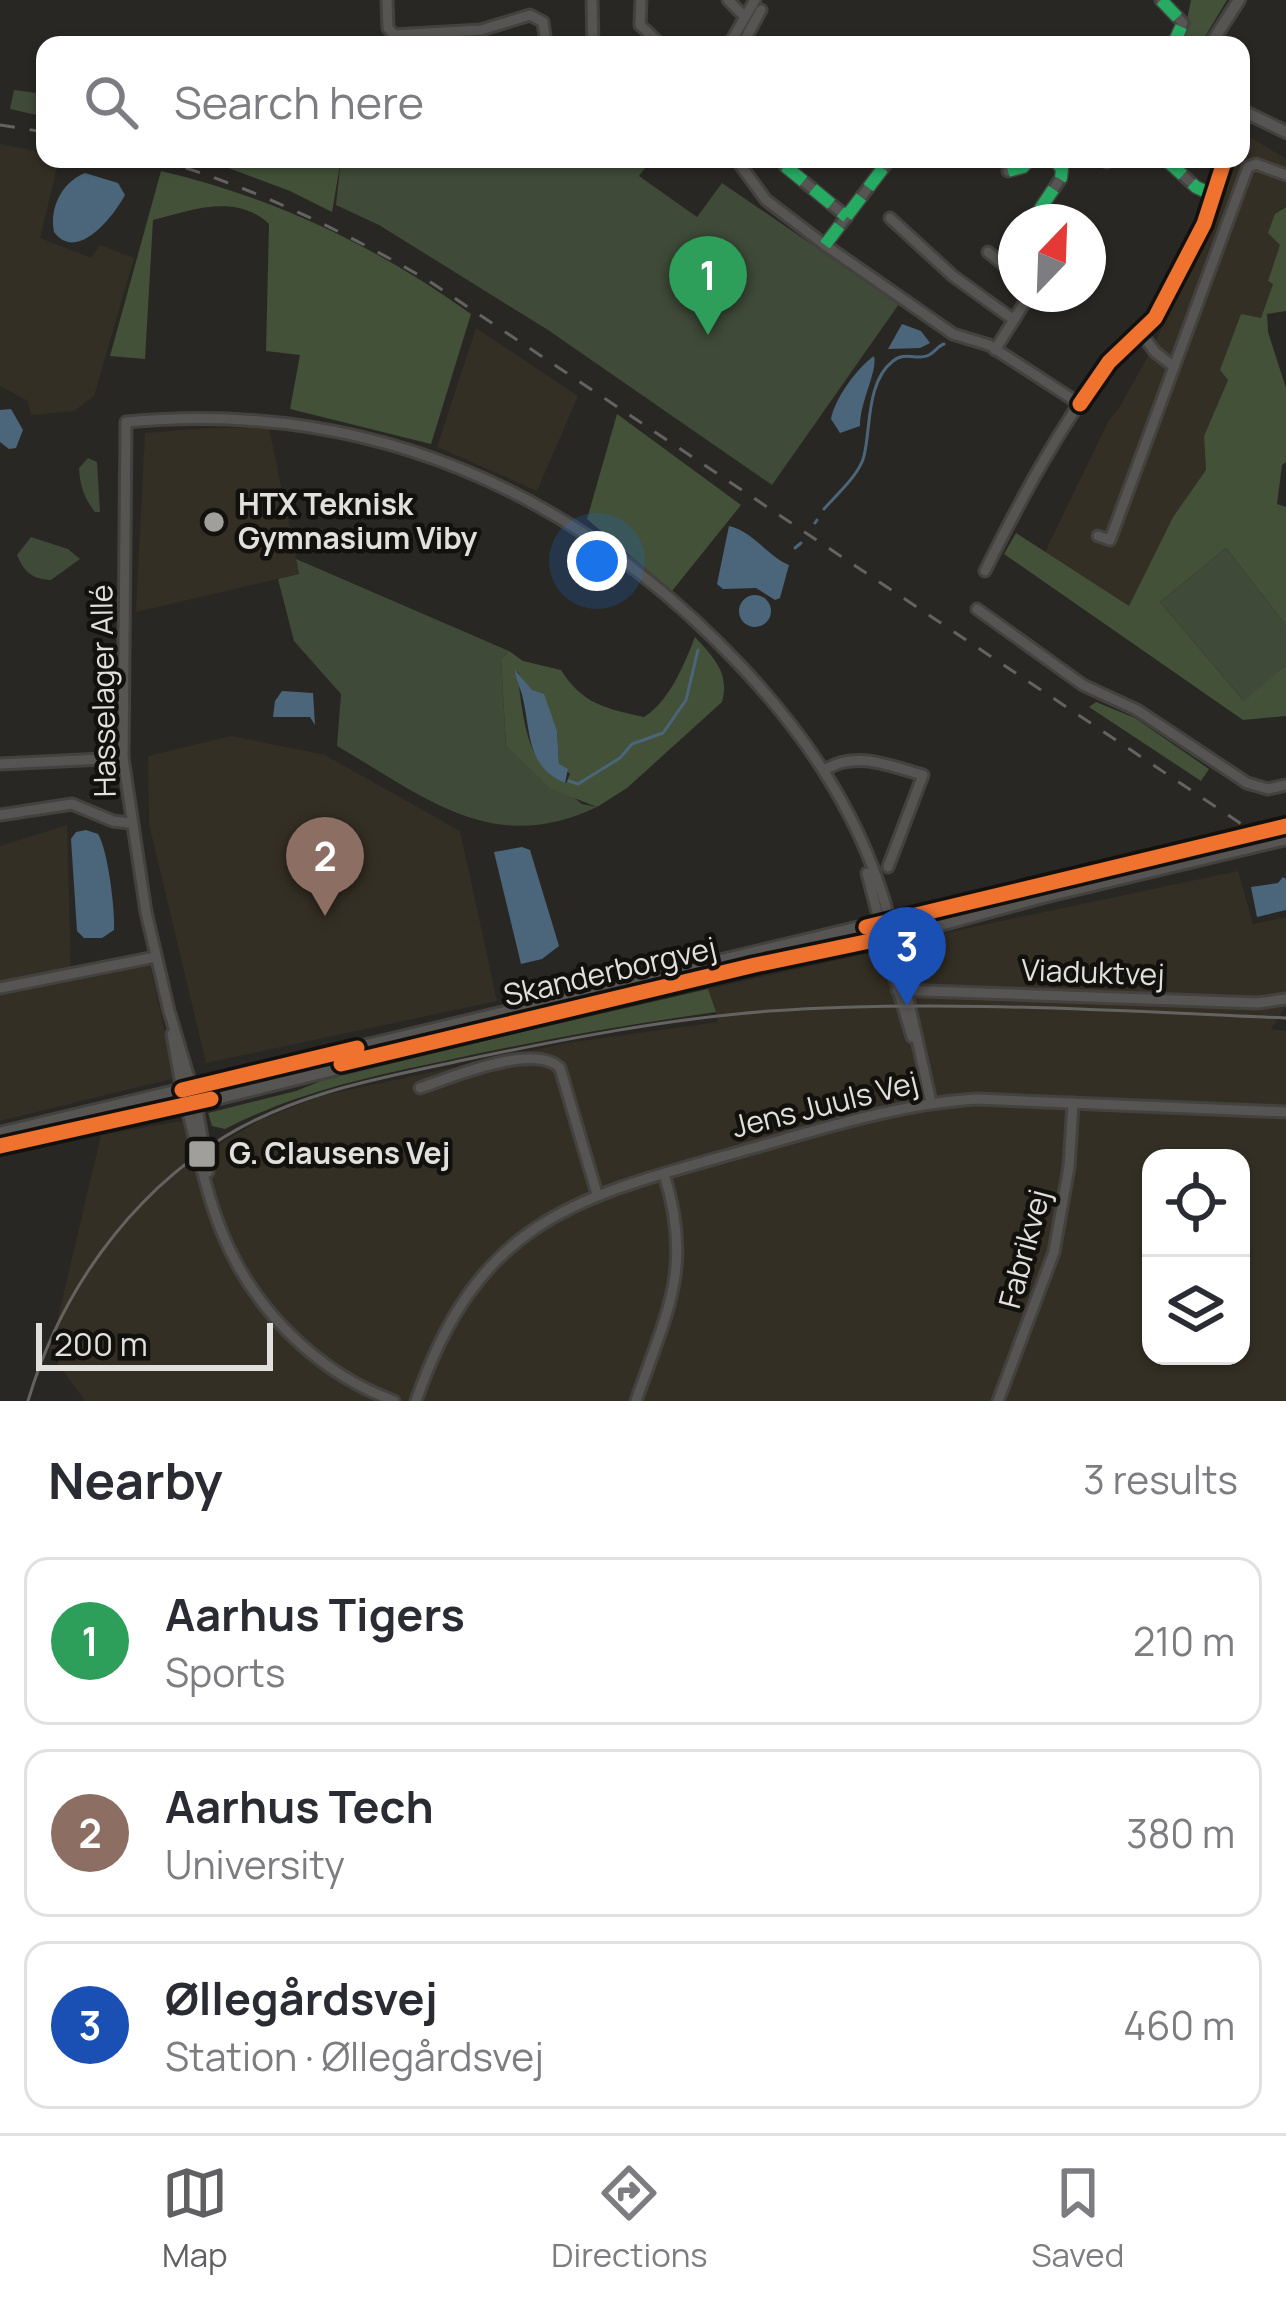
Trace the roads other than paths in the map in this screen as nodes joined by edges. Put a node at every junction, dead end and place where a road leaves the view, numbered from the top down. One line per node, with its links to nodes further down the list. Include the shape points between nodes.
1 (387, 0): 9 (street, via 394,35 481,30 530,15)
2 (592, 0): 10 (street)
3 (641, 0): 11 (street, via 640,26)
4 (728, 0): 8 (street)
5 (1161, 0): 14 (street, via 1183,23)
6 (1239, 0): 15 (street)
7 (758, 5): 8 (street); 13 (street)
8 (743, 15): 12 (street)
9 (548, 36)
10 (593, 36)
11 (651, 36)
12 (733, 36)
13 (746, 36)
14 (1177, 36)
15 (1216, 36)
16 (1250, 117): 17 (street)
17 (1286, 131)
18 (1250, 167): 28 (street)
19 (743, 168): 33 (street, via 766,200)
20 (787, 168): 31 (street)
21 (883, 168): 31 (street)
22 (1019, 168): 27 (street)
23 (1059, 168): 30 (street)
24 (1175, 168): 29 (street)
25 (1222, 168): 29 (street)
26 (1247, 168): 40 (street)
27 (1008, 171)
28 (1286, 175)
29 (1214, 195): 38 (street, via 1186,262)
30 (1043, 204)
31 (847, 217): 33 (street)
32 (890, 218): 37 (street)
33 (825, 245): 39 (street, via 953,334)
34 (988, 252): 35 (street)
35 (998, 260)
36 (1019, 312): 37 (street)
37 (1014, 320): 39 (street)
38 (1142, 333): 40 (street); 41 (street)
39 (995, 350): 41 (street)
40 (1173, 366): 42 (street, via 1110,540)
41 (1080, 404): 43 (street)
42 (1098, 536)
43 (985, 571)
44 (977, 609): 48 (street, via 1083,685 1137,710 1240,779 1261,788)
45 (123, 758): 46 (street); 47 (street, Hasselager Allé, via 127,422 236,418 398,445 518,494 597,540 753,679); 50 (street, Hasselager Allé)
46 (0, 764)
47 (826, 769): 53 (street, via 866,759 923,775); 54 (street, via 864,850)
48 (1286, 785)
49 (0, 814): 50 (street, via 72,804)
50 (130, 824): 55 (street, Hasselager Allé)
51 (1286, 826): 54 (main road, Skanderborgvej)
52 (1286, 838): 54 (main road, Skanderborgvej)
53 (889, 867)
54 (886, 930): 57 (street); 60 (main road, Skanderborgvej); 60 (main road, Skanderborgvej)
55 (155, 957): 56 (street); 60 (street, Hasselager Allé)
56 (0, 988)
57 (902, 990): 58 (street, Viaduktvej); 61 (street)
58 (1286, 999)
59 (420, 1088): 67 (street, via 483,1067 552,1060)
60 (189, 1096): 64 (main road); 65 (main road); 68 (street, Hasselager Allé, via 229,1249 263,1303 316,1358)
61 (931, 1102): 62 (street, Jens Juuls Vej); 66 (street, Jens Juuls Vej)
62 (1073, 1103): 63 (street, Jens Juuls Vej); 71 (street, Fabrikvej, via 1054,1252)
63 (1286, 1112)
64 (0, 1134)
65 (0, 1146)
66 (664, 1174): 67 (street, Jens Juuls Vej); 70 (street, via 680,1256)
67 (597, 1194): 69 (street, Jens Juuls Vej, via 554,1214 488,1268 444,1330)
68 (394, 1401)
69 (416, 1401)
70 (636, 1401)
71 (998, 1401)

